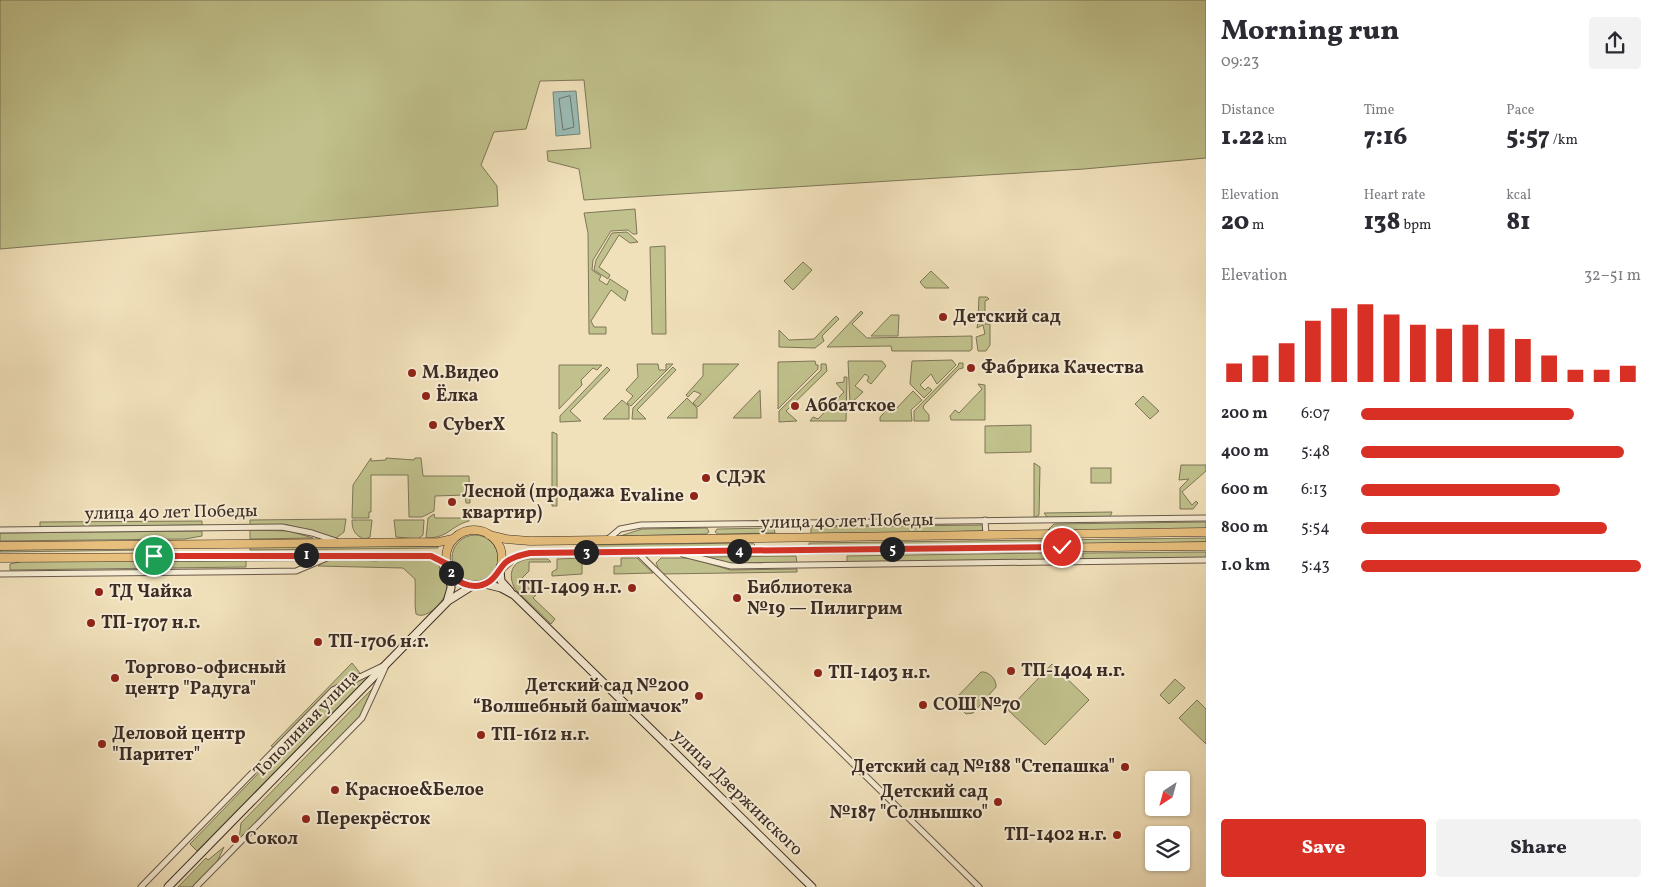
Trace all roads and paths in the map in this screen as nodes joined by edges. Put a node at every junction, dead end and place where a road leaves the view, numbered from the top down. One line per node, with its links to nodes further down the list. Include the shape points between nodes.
1 (1206, 518): 2 (street)
2 (985, 520): 6 (street); 9 (street, via 641,525 620,529)
3 (0, 530): 10 (street, улица 40 лет Победы, via 282,527)
4 (1206, 532): 6 (main road, улица 40 лет Победы)
5 (489, 534): 8 (main road, via 470,530); 9 (main road, улица 40 лет Победы, via 519,540); 22 (main road, via 501,550)
6 (986, 535): 7 (main road, улица 40 лет Победы)
7 (758, 538): 9 (main road, улица 40 лет Победы); 14 (main road)
8 (453, 539): 10 (main road, улица 40 лет Победы); 21 (main road, via 447,551)
9 (607, 540)
10 (341, 543): 11 (main road, улица 40 лет Победы)
11 (154, 545): 12 (main road, улица 40 лет Победы); 18 (main road)
12 (0, 546)
13 (1206, 546): 14 (main road, улица 40 лет Победы)
14 (759, 550): 15 (main road, улица 40 лет Победы)
15 (673, 551): 16 (main road, улица 40 лет Победы); 20 (street, via 731,566)
16 (637, 552): 22 (main road, улица 40 лет Победы, via 530,553 512,558); 34 (street)
17 (333, 555): 18 (main road); 21 (main road, via 431,556); 23 (street, via 296,572)
18 (154, 556): 19 (main road)
19 (0, 558)
20 (1206, 560)
21 (447, 564): 24 (main road)
22 (500, 570): 25 (main road); 27 (main road, via 501,581)
23 (0, 574)
24 (451, 574): 26 (main road); 28 (main road, via 452,588)
25 (485, 584): 26 (main road); 27 (main road, улица Дзержинского)
26 (472, 586): 28 (main road, Тополиная улица)
27 (514, 595): 33 (main road, улица Дзержинского)
28 (447, 602): 29 (main road, Тополиная улица)
29 (386, 665): 30 (street, via 332,690); 31 (main road, Тополиная улица); 32 (street, via 362,718)
30 (141, 887)
31 (168, 887)
32 (196, 887)
33 (812, 887)
34 (979, 887)

